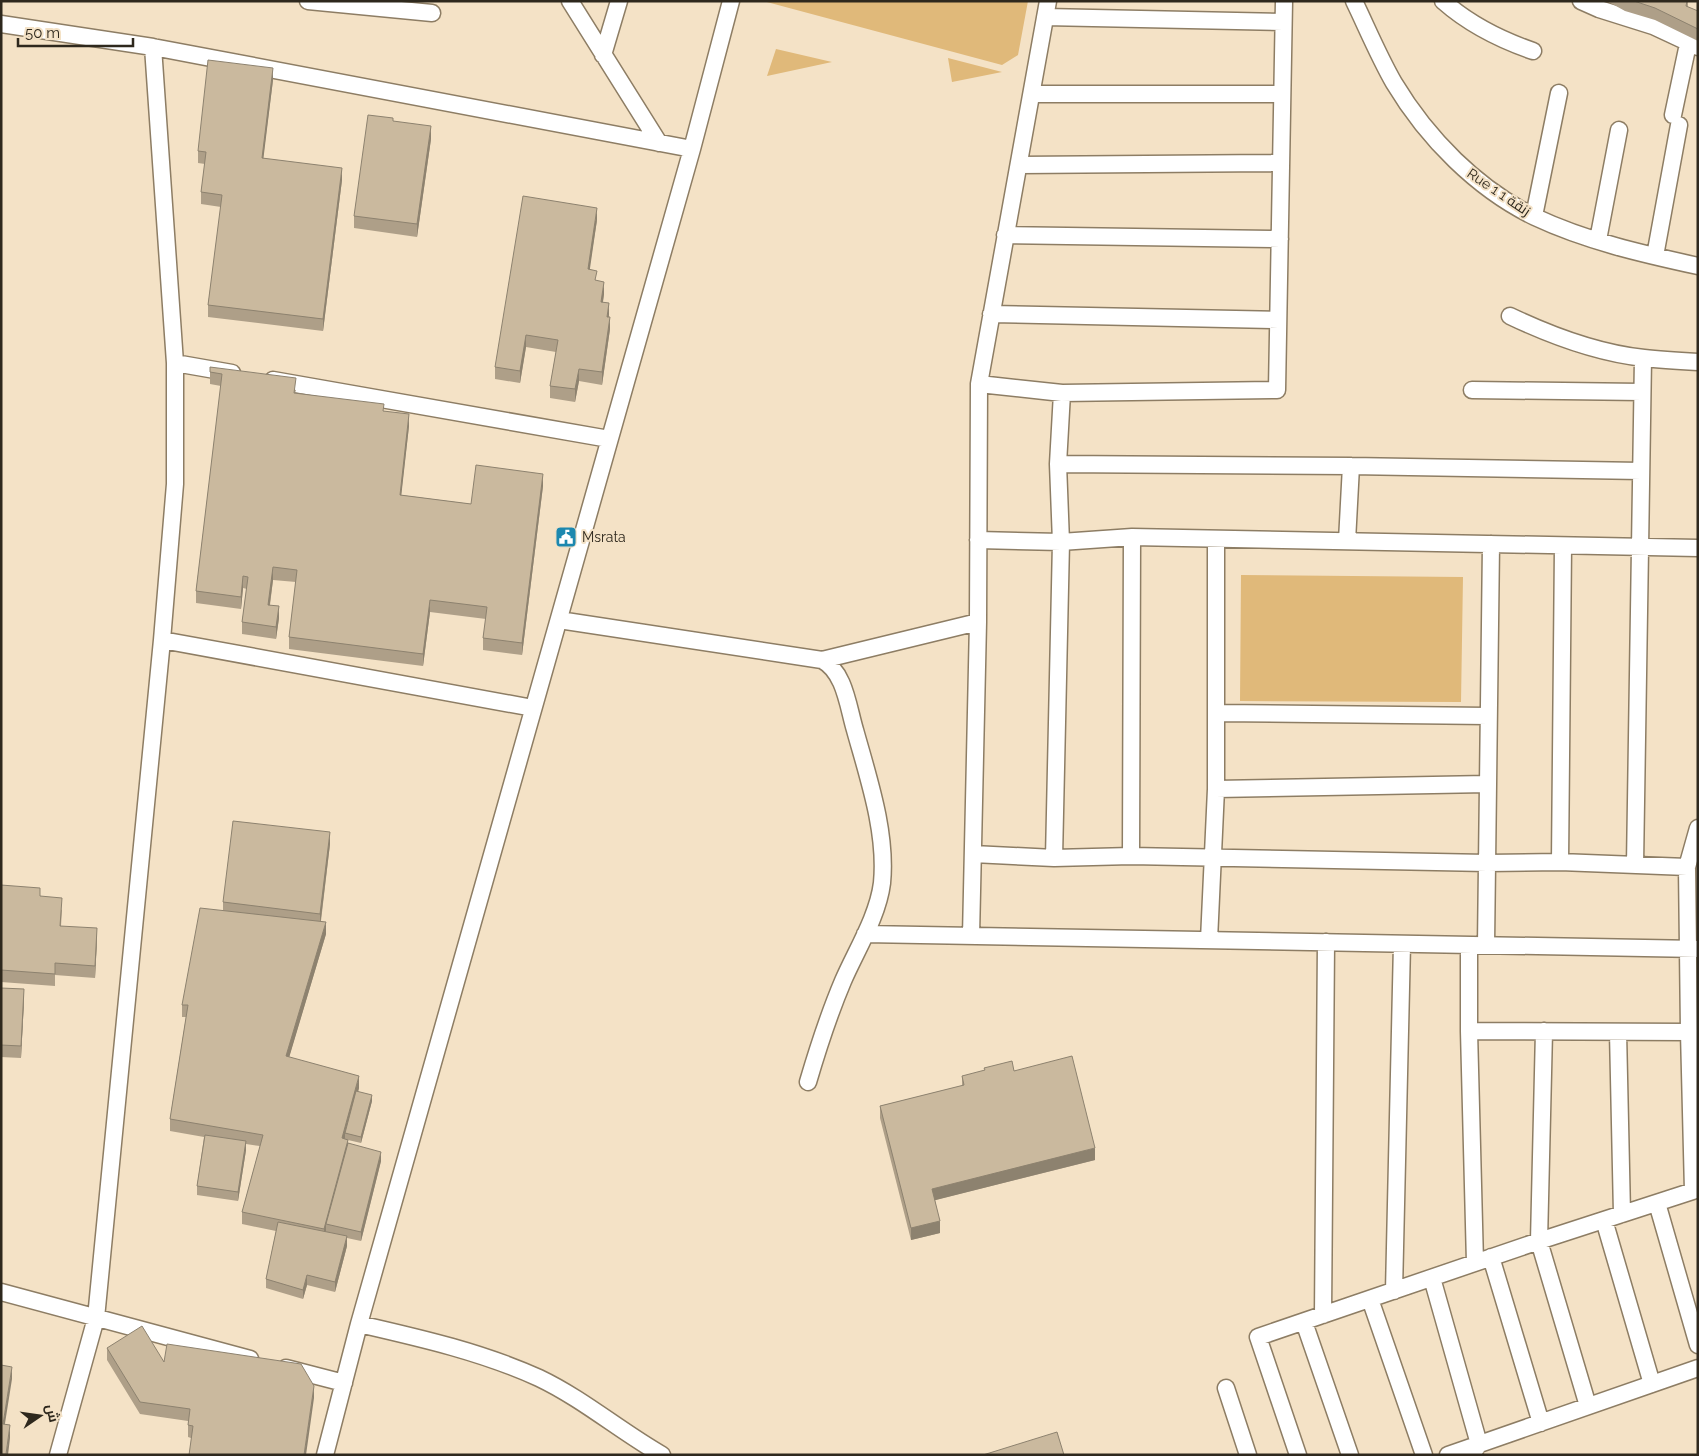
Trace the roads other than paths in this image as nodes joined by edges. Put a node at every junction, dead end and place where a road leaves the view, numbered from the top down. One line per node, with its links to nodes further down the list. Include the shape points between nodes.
1 (308, 1): 10 (street)
2 (570, 1): 16 (street)
3 (620, 1): 16 (street)
4 (731, 1): 22 (street)
5 (1284, 1): 11 (street)
6 (1354, 1): 25 (street, Rue 1 زنقة 1, via 1394,83 1429,133 1469,173)
7 (1443, 1): 15 (street, via 1455,12 1510,43)
8 (1581, 1): 13 (street, via 1652,26)
9 (1047, 9): 11 (street); 18 (street)
10 (432, 13)
11 (1283, 22): 19 (street)
12 (1, 24): 14 (street)
13 (1693, 46): 29 (street, via 1676,120)
14 (153, 47): 21 (street); 36 (street)
15 (1533, 51)
16 (603, 55): 21 (street)
17 (1559, 93): 25 (street)
18 (1032, 94): 19 (street); 24 (street)
19 (1282, 94): 23 (street)
20 (1619, 130): 28 (street)
21 (659, 143): 22 (street)
22 (692, 150): 43 (street)
23 (1281, 163): 24 (street); 27 (street)
24 (1020, 165): 26 (street)
25 (1534, 216): 28 (street, Rue 1 زنقة 1)
26 (1005, 235): 27 (street); 31 (street)
27 (1280, 239): 33 (street)
28 (1598, 240): 29 (street, Rue 1 زنقة 1)
29 (1655, 256): 30 (street, Rue 1 زنقة 1)
30 (1698, 266)
31 (991, 314): 33 (street); 39 (street)
32 (1510, 316): 34 (street, via 1592,348)
33 (1278, 320): 42 (street, via 1277,390)
34 (1643, 358): 35 (street); 41 (street)
35 (1698, 362)
36 (175, 363): 37 (street); 58 (street, via 175,484)
37 (243, 375)
38 (262, 378): 43 (street)
39 (979, 384): 42 (street); 49 (street)
40 (1472, 390): 41 (street)
41 (1642, 392): 46 (street)
42 (1062, 393): 44 (street)
43 (609, 439): 56 (street)
44 (1058, 464): 45 (street); 51 (street)
45 (1351, 466): 46 (street); 50 (street)
46 (1641, 471): 54 (street)
47 (1132, 537): 48 (street); 51 (street); 67 (street)
48 (1216, 539): 50 (street); 61 (street)
49 (978, 540): 51 (street); 57 (street)
50 (1347, 541): 52 (street)
51 (1061, 542): 68 (street)
52 (1491, 544): 53 (street); 62 (street)
53 (1563, 546): 54 (street); 70 (street)
54 (1640, 547): 55 (street); 72 (street)
55 (1698, 548)
56 (559, 620): 59 (street); 60 (street)
57 (978, 622): 59 (street); 66 (street)
58 (162, 640): 60 (street); 98 (street)
59 (822, 660): 74 (street, via 836,672 847,702 872,790 882,850 882,883)
60 (533, 708): 100 (street)
61 (1217, 713): 62 (street); 64 (street)
62 (1488, 716): 63 (street)
63 (1487, 784): 64 (street); 71 (street)
64 (1216, 788): 69 (street)
65 (1698, 828): 73 (street)
66 (973, 854): 68 (street); 75 (street)
67 (1131, 856): 68 (street); 69 (street)
68 (1054, 858)
69 (1213, 858): 71 (street); 76 (street)
70 (1560, 862): 71 (street); 72 (street)
71 (1487, 863): 80 (street)
72 (1634, 865): 73 (street)
73 (1688, 867): 81 (street)
74 (865, 934): 75 (street); 86 (street, via 819,1044)
75 (970, 936): 76 (street)
76 (1209, 940): 77 (street)
77 (1326, 942): 78 (street); 97 (street)
78 (1402, 944): 79 (street); 94 (street)
79 (1469, 945): 80 (street); 82 (street)
80 (1486, 945): 81 (street)
81 (1693, 949): 85 (street)
82 (1469, 1031): 83 (street); 92 (street)
83 (1544, 1031): 84 (street); 90 (street)
84 (1618, 1032): 85 (street); 88 (street)
85 (1688, 1032): 87 (street, via 1693,1191)
86 (808, 1082)
87 (1657, 1202): 88 (street); 101 (street)
88 (1622, 1214): 89 (street)
89 (1604, 1220): 90 (street); 104 (street)
90 (1539, 1241): 91 (street); 106 (street)
91 (1491, 1257): 92 (street); 107 (street)
92 (1475, 1263): 93 (street)
93 (1432, 1278): 94 (street); 108 (street)
94 (1394, 1291): 96 (street)
95 (1, 1292): 98 (street)
96 (1370, 1299): 97 (street); 116 (street)
97 (1323, 1315): 99 (street)
98 (96, 1318): 103 (street); 110 (street)
99 (1304, 1322): 114 (street, via 1258,1337); 115 (street)
100 (359, 1324): 103 (street); 109 (street, via 458,1348 539,1378 578,1399)
101 (1698, 1344)
102 (1698, 1368): 104 (street)
103 (344, 1383): 111 (street)
104 (1652, 1384): 106 (street)
105 (1226, 1388): 113 (street)
106 (1588, 1406): 107 (street)
107 (1541, 1423): 108 (street)
108 (1476, 1449): 117 (street)
109 (642, 1450): 112 (street)
110 (58, 1455)
111 (325, 1455)
112 (662, 1455)
113 (1248, 1455)
114 (1298, 1455)
115 (1350, 1455)
116 (1424, 1455)
117 (1448, 1455)

